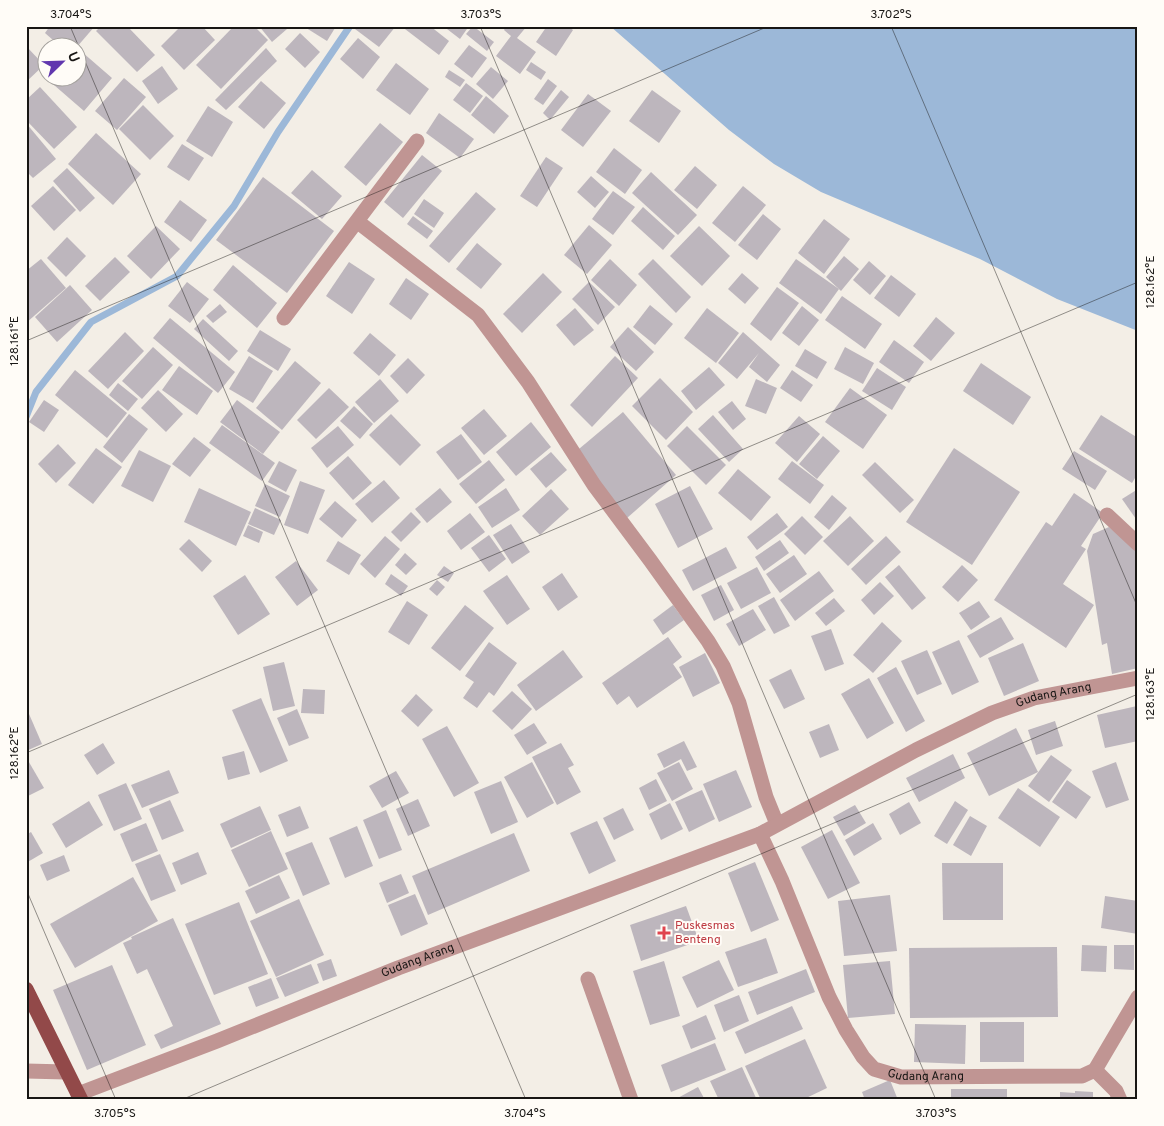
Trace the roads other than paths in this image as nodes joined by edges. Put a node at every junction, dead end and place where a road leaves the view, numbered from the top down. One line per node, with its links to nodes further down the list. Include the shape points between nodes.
1 (417, 141): 2 (street)
2 (358, 222): 3 (street); 7 (street, via 478,315 528,382 589,477 708,641 739,703)
3 (284, 318)
4 (1107, 515): 5 (street)
5 (1138, 544)
6 (1138, 678): 7 (street, Gudang Arang, via 1034,698 992,713)
7 (776, 824): 8 (street, Gudang Arang)
8 (760, 834): 12 (street, Gudang Arang, via 829,997 862,1057 874,1069 901,1076 1067,1078); 15 (street, Gudang Arang, via 398,968)
9 (588, 979): 16 (street)
10 (26, 989): 14 (main road)
11 (1138, 997): 12 (street)
12 (1095, 1070): 17 (street, via 1116,1091)
13 (26, 1071): 14 (street)
14 (66, 1072): 15 (main road)
15 (79, 1097)
16 (631, 1100)
17 (1120, 1100)

